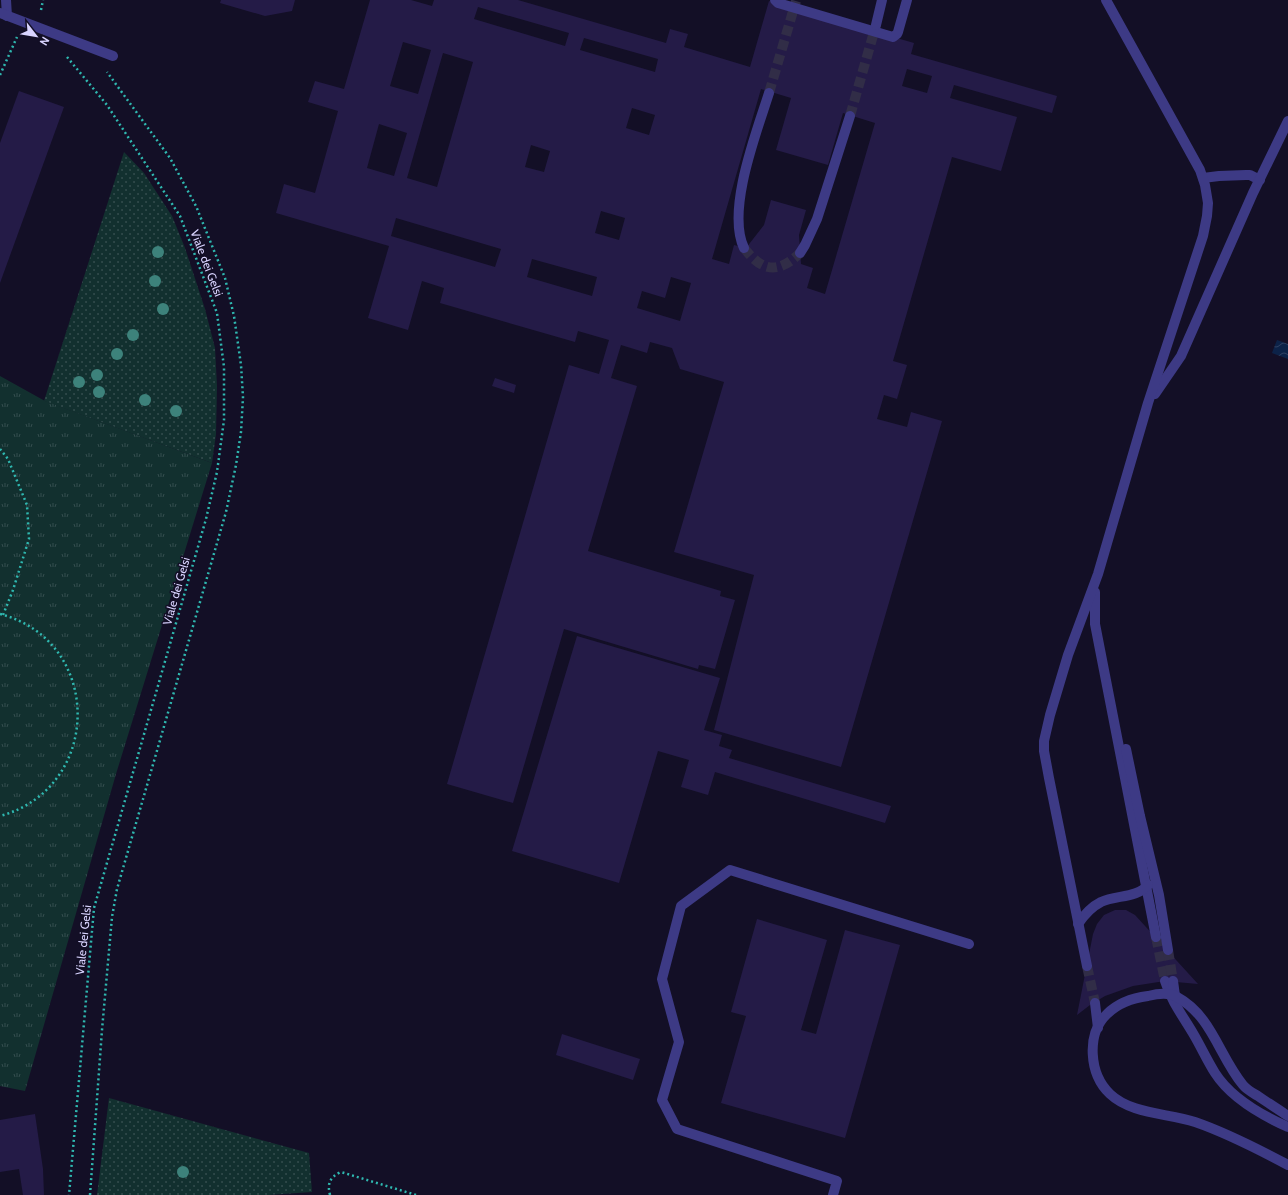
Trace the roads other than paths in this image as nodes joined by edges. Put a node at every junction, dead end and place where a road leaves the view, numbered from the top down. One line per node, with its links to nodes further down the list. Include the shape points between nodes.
1 (6, 0): 6 (street)
2 (775, 0): 4 (street, via 893,37 898,32)
3 (882, 0): 7 (street)
4 (907, 0)
5 (1106, 0): 12 (street)
6 (3, 14): 8 (street)
7 (876, 25)
8 (113, 56)
9 (769, 93): 14 (street, via 750,156 740,202 739,232)
10 (850, 116): 15 (street, via 821,208)
11 (1288, 121): 13 (street)
12 (1203, 178): 13 (street, via 1246,175); 16 (street, via 1208,209 1203,236)
13 (1260, 180): 16 (street, via 1181,356)
14 (744, 248)
15 (800, 253)
16 (1148, 403): 17 (street)
17 (1098, 574): 18 (street); 21 (street, via 1068,655 1044,742)
18 (1095, 624): 19 (street); 20 (street)
19 (1155, 876): 20 (street); 24 (street)
20 (1146, 888): 21 (street, via 1138,893 1100,903); 22 (street)
21 (1078, 924): 25 (street)
22 (1156, 937)
23 (968, 944): 33 (street, via 730,870 681,906 662,979 679,1042 662,1100 677,1130 837,1181)
24 (1168, 950)
25 (1087, 966)
26 (1169, 981): 27 (street)
27 (1172, 995): 29 (street, via 1158,994 1126,1001 1106,1015); 30 (street, via 1192,1006 1205,1022 1244,1087); 31 (street, via 1176,1008 1216,1074 1231,1092 1253,1109)
28 (1094, 1003): 29 (street)
29 (1098, 1028): 32 (street, via 1092,1056 1094,1066 1104,1087 1118,1100 1138,1108 1193,1121 1241,1141)
30 (1288, 1116)
31 (1288, 1127)
32 (1288, 1165)
33 (833, 1195)

